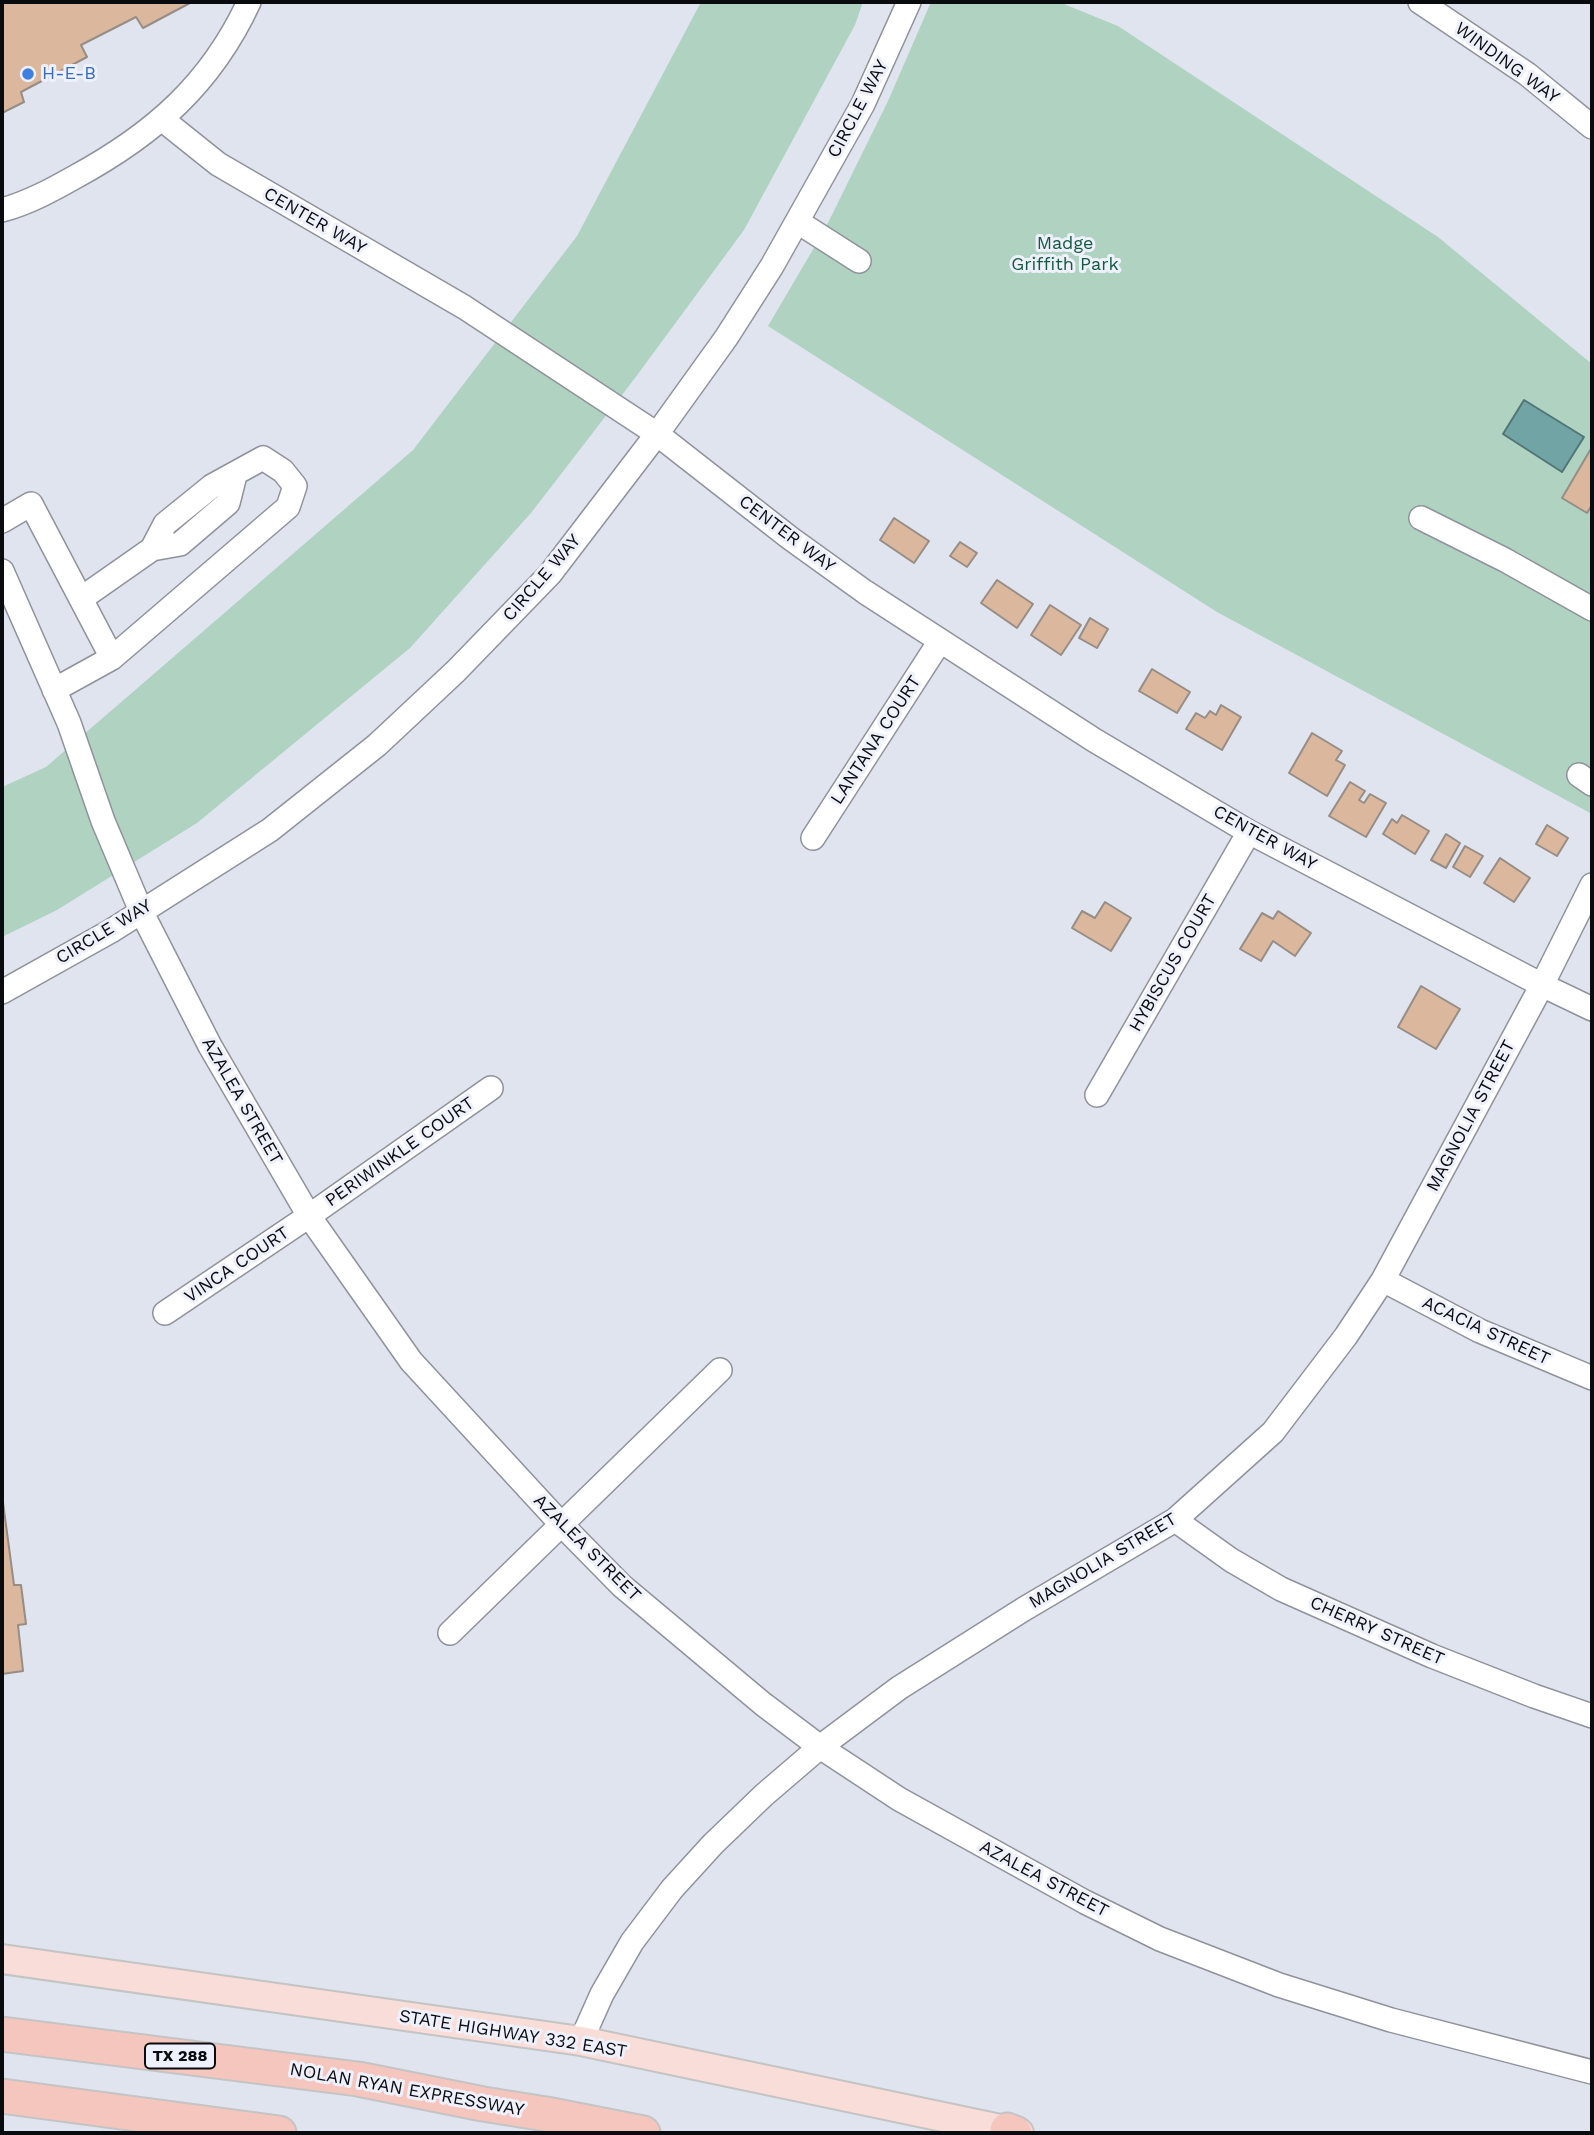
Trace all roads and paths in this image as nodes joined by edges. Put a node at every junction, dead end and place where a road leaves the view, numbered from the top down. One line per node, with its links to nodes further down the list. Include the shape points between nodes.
1 (249, 2): 4 (street, via 206,74)
2 (909, 2): 7 (street, CIRCLE WAY, via 863,104)
3 (1420, 2): 5 (street, WINDING WAY, via 1527,74)
4 (163, 120): 6 (street, via 111,158); 9 (street, CENTER WAY, via 218,164 464,307)
5 (1592, 127)
6 (2, 210)
7 (797, 222): 8 (street); 9 (street, CIRCLE WAY, via 726,338)
8 (859, 261)
9 (657, 434): 15 (street, CENTER WAY, via 790,538); 21 (street, CIRCLE WAY, via 550,574 377,745 270,830)
10 (1421, 518): 14 (street)
11 (2, 521): 13 (street, via 31,503)
12 (2, 571): 17 (street, AZALEA STREET)
13 (82, 598): 16 (street); 16 (street, via 152,549 165,524 212,486 264,458 295,486 288,507)
14 (1592, 609)
15 (940, 641): 18 (street, CENTER WAY); 19 (street, LANTANA COURT)
16 (112, 658): 17 (street)
17 (54, 690): 21 (street, AZALEA STREET)
18 (1249, 832): 22 (street, CENTER WAY); 26 (street, HYBISCUS COURT)
19 (813, 838)
20 (1592, 885): 22 (street, MAGNOLIA STREET)
21 (141, 911): 23 (street, CIRCLE WAY); 27 (street, AZALEA STREET, via 210,1046)
22 (1542, 985): 24 (street, CENTER WAY); 28 (street, MAGNOLIA STREET)
23 (2, 992)
24 (1592, 1009)
25 (491, 1088): 27 (street, PERIWINKLE COURT)
26 (1097, 1095)
27 (309, 1216): 29 (street, VINCA COURT); 33 (street, AZALEA STREET, via 411,1361)
28 (1383, 1280): 31 (street, ACACIA STREET, via 1480,1331); 32 (street, MAGNOLIA STREET, via 1273,1432)
29 (165, 1313)
30 (720, 1370): 33 (street)
31 (1592, 1378)
32 (1174, 1520): 35 (street, CHERRY STREET, via 1281,1589 1432,1656); 36 (street, MAGNOLIA STREET, via 899,1688)
33 (562, 1525): 34 (street); 36 (street, AZALEA STREET, via 622,1586)
34 (450, 1633)
35 (1592, 1716)
36 (820, 1747): 41 (street, MAGNOLIA STREET, via 713,1843 672,1889 632,1942); 42 (street, AZALEA STREET, via 899,1799 1160,1939 1279,1985 1391,2020)
37 (2, 1959): 38 (main road, STATE HIGHWAY 332 EAST)
38 (45, 1966): 39 (main road); 41 (main road, STATE HIGHWAY 332 EAST)
39 (2, 1973)
40 (2, 2034): 46 (highway, NOLAN RYAN EXPRESSWAY / TX 288, via 358,2079)
41 (581, 2041): 44 (main road, STATE HIGHWAY 332 EAST)
42 (1592, 2072)
43 (2, 2096): 45 (highway)
44 (1014, 2132)
45 (279, 2133)
46 (643, 2133)

